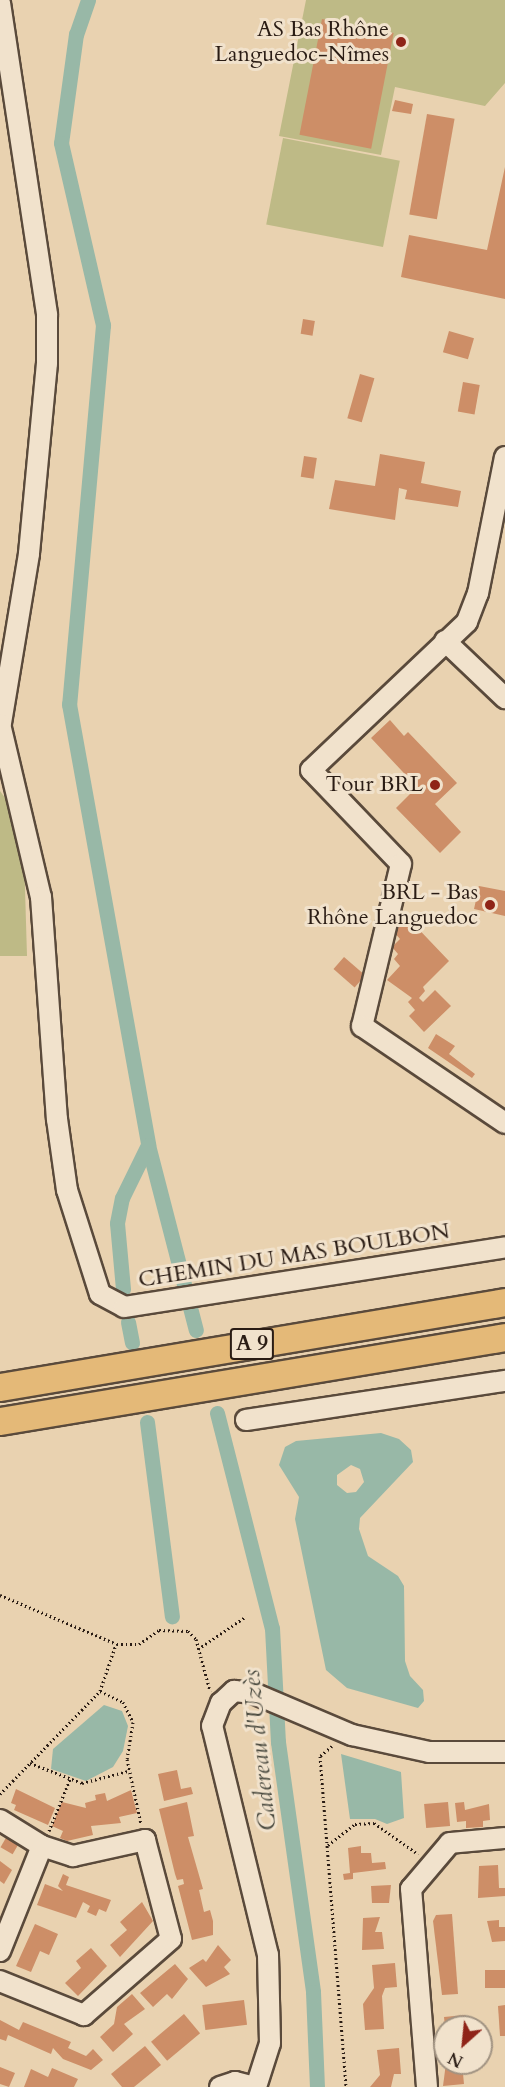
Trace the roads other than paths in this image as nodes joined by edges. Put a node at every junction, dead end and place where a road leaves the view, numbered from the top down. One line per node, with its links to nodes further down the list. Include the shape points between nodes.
1 (0, 3): 5 (street, via 21,126 47,339 29,554)
2 (505, 457): 3 (street, via 478,593 467,622)
3 (445, 641): 4 (street); 6 (street, via 311,770 401,864 362,1026)
4 (505, 698)
5 (0, 724): 7 (street, CHEMIN DU MAS BOULBON, via 41,897 57,1119 67,1190 100,1294 124,1307)
6 (505, 1123)
7 (505, 1247)
8 (505, 1302): 11 (highway, A 9)
9 (505, 1337): 13 (highway, A 9)
10 (505, 1381): 12 (street)
11 (0, 1387)
12 (246, 1420)
13 (0, 1421)
14 (505, 1752): 21 (street, via 429,1752 321,1723 253,1693 228,1697 212,1726 268,1955 270,2043)
15 (0, 1820): 17 (street)
16 (505, 1838): 22 (street, via 450,1843 411,1888)
17 (42, 1846): 18 (street); 19 (street, via 73,1856 145,1840 171,1939 84,2015)
18 (0, 1951)
19 (0, 1981)
20 (220, 2087): 21 (street, via 235,2082)
21 (255, 2087)
22 (427, 2087)

